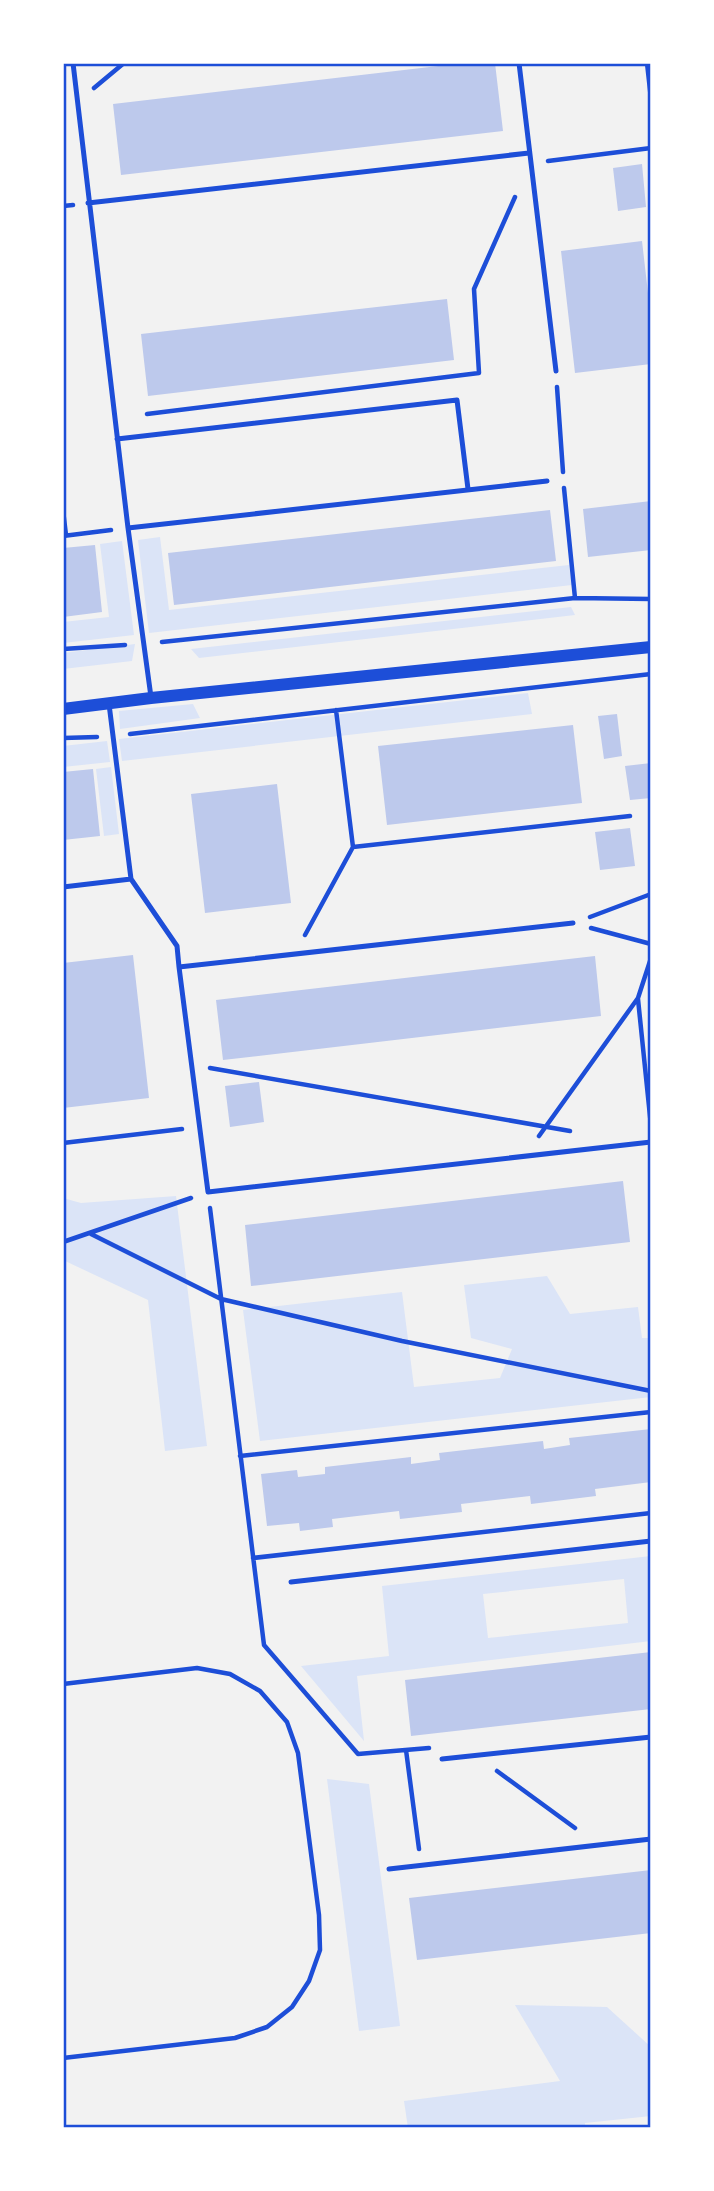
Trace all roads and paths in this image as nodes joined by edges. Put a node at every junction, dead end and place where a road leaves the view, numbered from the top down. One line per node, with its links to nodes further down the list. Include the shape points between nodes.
1 (73, 63): 6 (lane)
2 (124, 63): 6 (path)
3 (519, 63): 8 (lane)
4 (647, 63): 5 (path)
5 (651, 99)
6 (77, 102): 10 (lane)
7 (651, 148): 9 (path)
8 (529, 153): 9 (lane); 10 (lane)
9 (530, 163): 11 (lane); 12 (path, via 474,289 479,373)
10 (88, 203): 12 (lane)
11 (556, 371)
12 (114, 418): 13 (lane)
13 (117, 439): 15 (lane, via 457,400); 17 (lane)
14 (547, 481): 15 (lane)
15 (468, 489): 17 (lane)
16 (63, 510): 18 (path)
17 (128, 528): 18 (path); 20 (lane)
18 (65, 536)
19 (651, 599): 20 (path, via 575,598)
20 (144, 643): 22 (path); 24 (lane)
21 (651, 647): 24 (street)
22 (63, 649)
23 (651, 674): 27 (path)
24 (151, 698): 25 (street)
25 (109, 702): 26 (street); 28 (lane)
26 (63, 709)
27 (337, 710): 28 (path); 31 (path)
28 (113, 736): 29 (path); 32 (lane)
29 (63, 738)
30 (630, 816): 31 (path)
31 (353, 847): 37 (path)
32 (131, 879): 33 (lane); 39 (lane, via 177,946)
33 (63, 887)
34 (651, 894): 35 (path)
35 (573, 923): 36 (path); 37 (lane)
36 (651, 944)
37 (294, 955): 39 (lane)
38 (651, 958): 40 (path)
39 (179, 967): 41 (lane)
40 (638, 998): 42 (path); 44 (path)
41 (192, 1065): 43 (lane); 44 (path)
42 (651, 1126)
43 (200, 1127): 47 (path); 49 (lane)
44 (546, 1127): 45 (path); 48 (path)
45 (572, 1131)
46 (651, 1142): 48 (lane)
47 (63, 1143)
48 (524, 1156): 49 (lane)
49 (208, 1192): 50 (path); 52 (path)
50 (91, 1234): 51 (path); 52 (path)
51 (63, 1242)
52 (221, 1299): 53 (path); 55 (path)
53 (651, 1391)
54 (651, 1412): 55 (path)
55 (240, 1456): 58 (path)
56 (651, 1514): 58 (path)
57 (651, 1541): 59 (lane)
58 (253, 1558): 66 (path, via 264,1644 358,1754 405,1750)
59 (291, 1582)
60 (63, 1684): 68 (path, via 197,1668 230,1674 260,1691 287,1722 298,1753 320,1950 309,1981 292,2007 267,2027 235,2038)
61 (651, 1737): 62 (lane)
62 (476, 1755): 63 (lane); 65 (path)
63 (442, 1759)
64 (651, 1839): 65 (lane)
65 (598, 1846): 66 (lane)
66 (421, 1866): 67 (lane)
67 (389, 1869)
68 (63, 2058)

